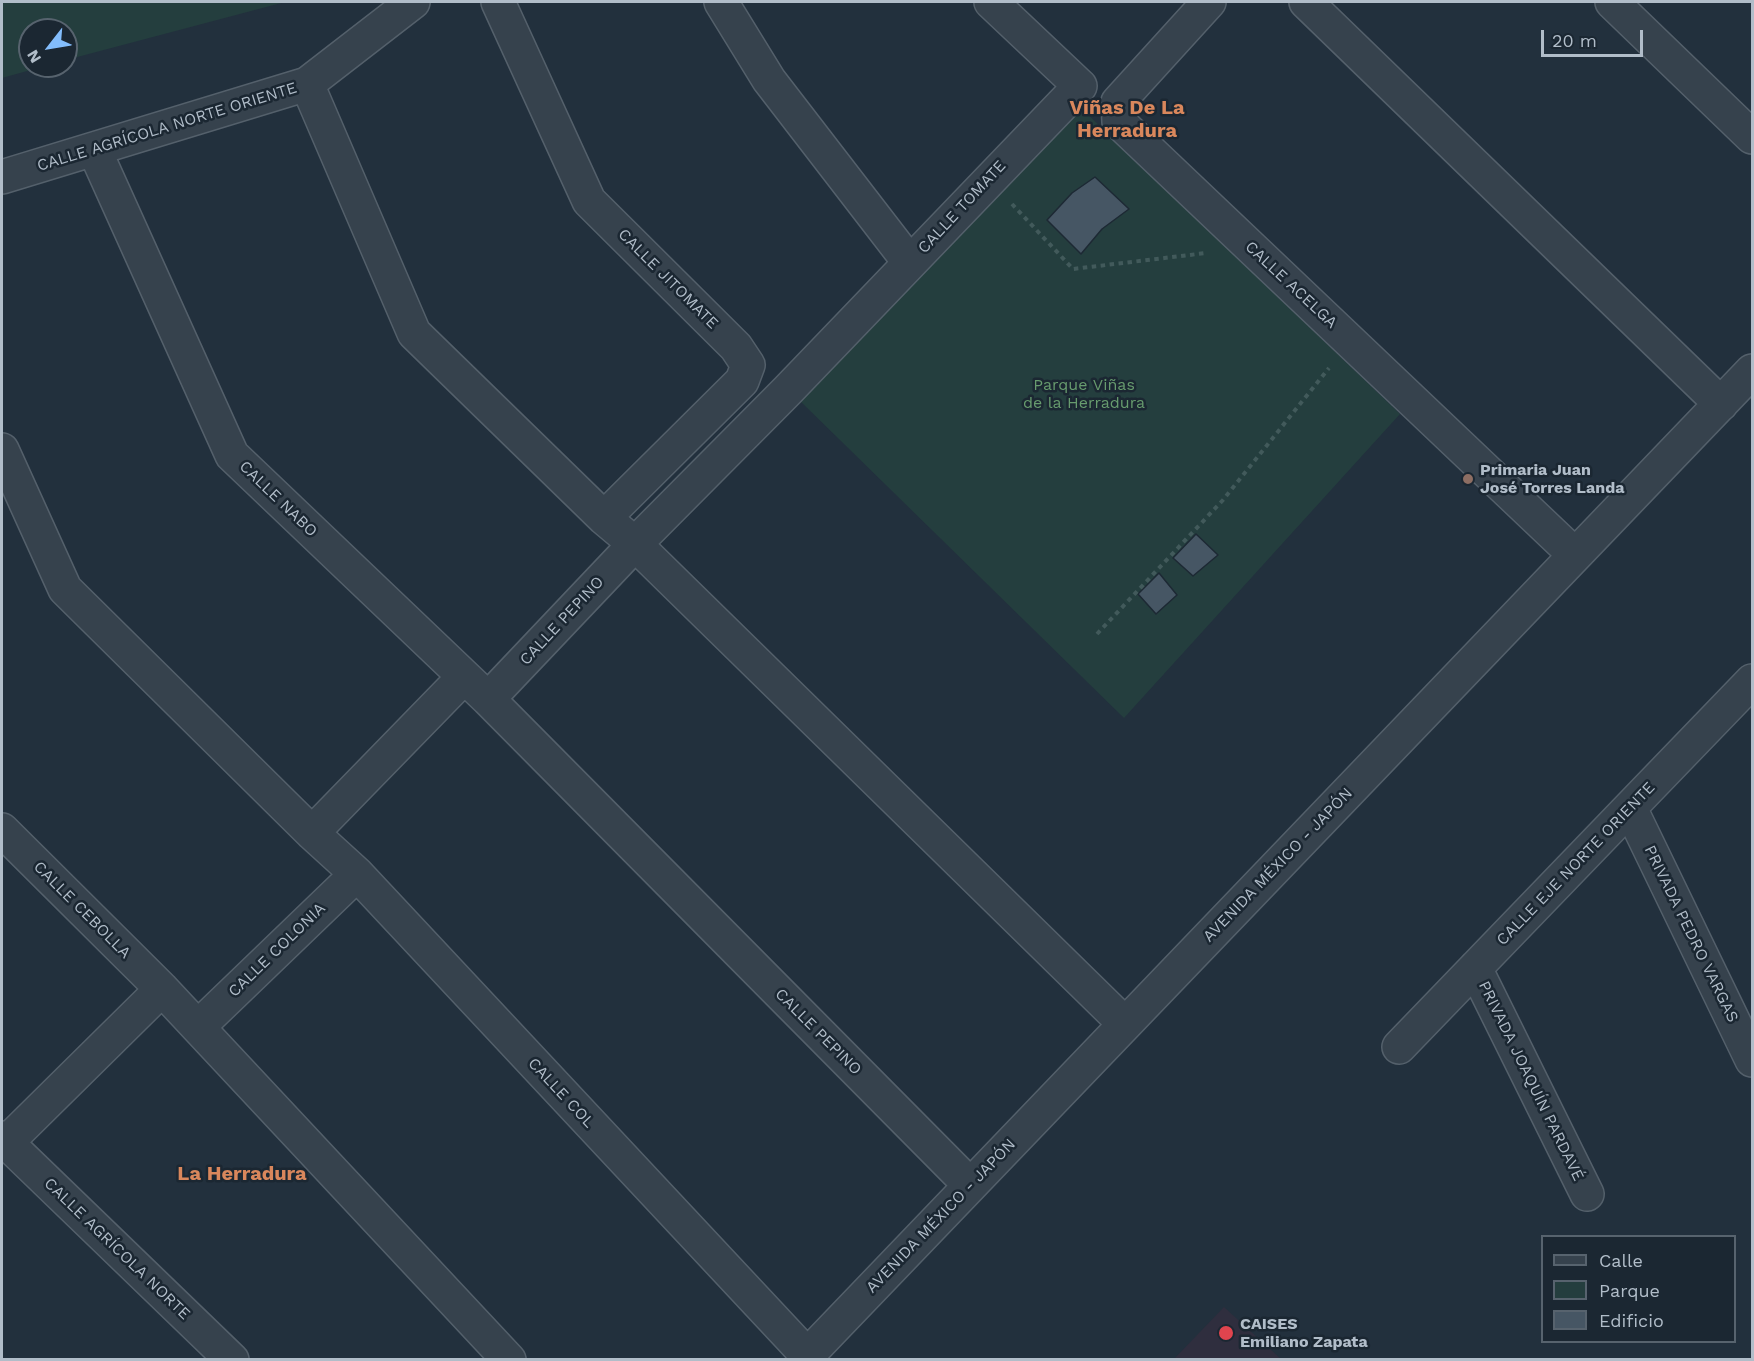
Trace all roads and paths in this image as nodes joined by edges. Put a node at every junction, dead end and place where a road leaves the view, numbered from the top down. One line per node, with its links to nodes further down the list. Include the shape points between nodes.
1 (413, 2): 8 (street, CALLE AGRÍCOLA NORTE ORIENTE)
2 (498, 2): 19 (street, CALLE JITOMATE, via 589,201 736,347 748,365 742,381)
3 (721, 2): 14 (street, CALLE TOMATE, via 769,80)
4 (991, 2): 12 (street, CALLE TOMATE, via 1080,86)
5 (1209, 2): 13 (street, CALLE ACELGA, via 1118,102 1119,122)
6 (1306, 2): 17 (street)
7 (1612, 2): 9 (street)
8 (308, 84): 10 (street, CALLE AGRÍCOLA NORTE ORIENTE); 19 (street, via 414,333)
9 (1752, 137)
10 (93, 149): 11 (street, CALLE AGRÍCOLA NORTE ORIENTE); 23 (street, CALLE NABO, via 232,455)
11 (2, 177)
12 (989, 179): 13 (path, via 1073,269); 14 (street, CALLE TOMATE)
13 (1251, 247): 21 (street, CALLE ACELGA)
14 (910, 263): 20 (street)
15 (1332, 364): 22 (path, via 1223,500)
16 (1752, 371): 17 (street, AVENIDA MÉXICO - JAPÓN)
17 (1721, 404): 21 (street, AVENIDA MÉXICO - JAPÓN)
18 (2, 450): 28 (street, via 65,589)
19 (604, 518): 20 (street)
20 (635, 544): 25 (street, CALLE PEPINO); 32 (street)
21 (1575, 555): 32 (street, AVENIDA MÉXICO - JAPÓN)
22 (1097, 634)
23 (464, 677): 25 (street, CALLE NABO); 28 (street)
24 (1752, 681): 26 (street, CALLE EJE NORTE ORIENTE)
25 (488, 699): 37 (street, CALLE PEPINO)
26 (1630, 808): 30 (street, CALLE EJE NORTE ORIENTE); 35 (street, PRIVADA PEDRO VARGAS)
27 (2, 830): 31 (street, CALLE CEBOLLA)
28 (312, 833): 29 (street, CALLE COL)
29 (357, 874): 33 (street, CALLE COLONIA); 39 (street, CALLE COL)
30 (1475, 968): 34 (street, CALLE EJE NORTE ORIENTE); 38 (street, PRIVADA JOAQUÍN PARDAVÉ)
31 (162, 989): 33 (street, CALLE CEBOLLA); 36 (street)
32 (1125, 1024): 37 (street, AVENIDA MÉXICO - JAPÓN)
33 (198, 1027): 41 (street)
34 (1399, 1047)
35 (1752, 1060)
36 (4, 1141): 40 (street, CALLE AGRÍCOLA NORTE)
37 (970, 1185): 39 (street, AVENIDA MÉXICO - JAPÓN)
38 (1587, 1194)
39 (805, 1357)
40 (232, 1359)
41 (509, 1359)

